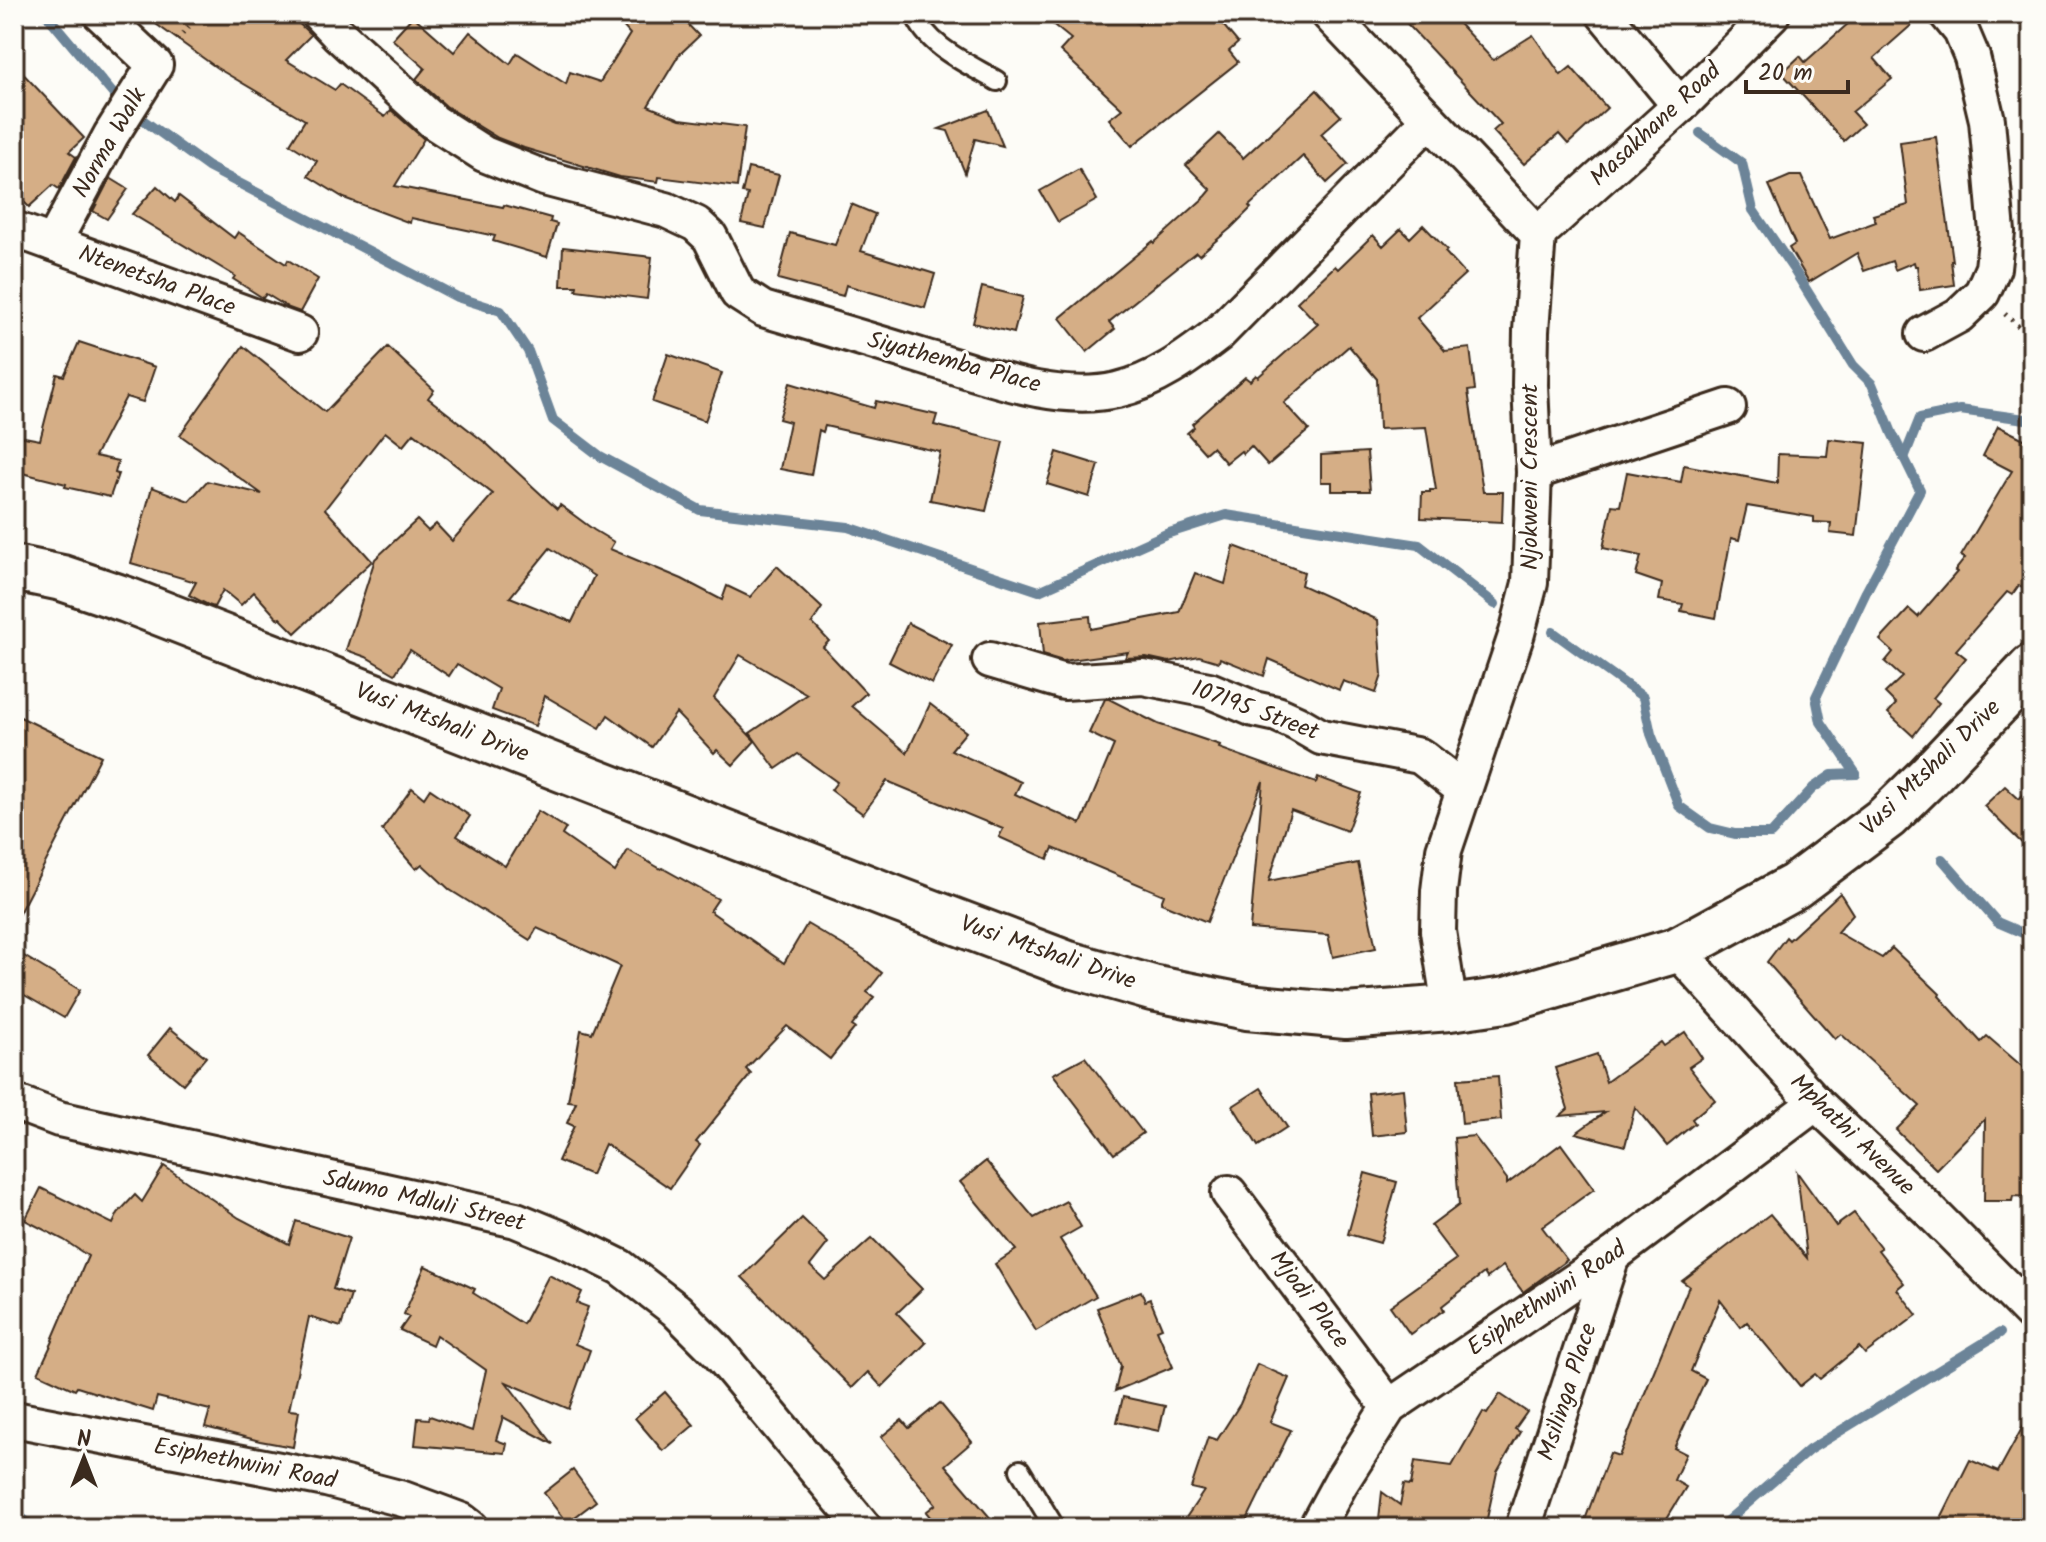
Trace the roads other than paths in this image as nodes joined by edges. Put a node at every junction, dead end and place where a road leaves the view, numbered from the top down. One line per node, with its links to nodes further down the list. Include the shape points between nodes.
1 (101, 14): 13 (street, Norma Walk, via 155,65)
2 (319, 14): 10 (street, Siyathemba Place, via 434,122 484,154 696,224 710,237 738,293 763,309 1022,386 1082,395 1149,380 1218,334)
3 (915, 14): 8 (lane, via 942,47)
4 (1329, 14): 10 (street)
5 (1604, 14): 9 (street)
6 (1772, 14): 9 (street, Masakhane Road)
7 (1947, 14): 15 (street, via 1972,57 1987,120 1997,232 1993,268 1982,293 1959,315)
8 (997, 81)
9 (1680, 106): 12 (street, Masakhane Road)
10 (1428, 121): 12 (street)
11 (14, 229): 13 (street, Ntenetsha Place)
12 (1538, 234): 17 (street, Njokweni Crescent, via 1530,385)
13 (53, 243): 14 (street, Ntenetsha Place)
14 (300, 333)
15 (1924, 334)
16 (1728, 407): 17 (street)
17 (1534, 472): 21 (street, Njokweni Crescent, via 1530,583)
18 (14, 568): 23 (street, Vusi Mtshali Drive, via 127,600 1068,964 1247,1007 1346,1016)
19 (990, 660): 21 (street, 107195 Street, via 1064,682 1143,677 1209,690 1277,714 1321,737 1420,756)
20 (2032, 667): 22 (street, Vusi Mtshali Drive, via 1887,817 1795,886)
21 (1464, 790): 23 (street, Njokweni Crescent, via 1444,850 1439,891 1438,931)
22 (1677, 950): 23 (street, Vusi Mtshali Drive, via 1506,1000); 25 (street, Mphathi Avenue)
23 (1450, 1008)
24 (14, 1102): 33 (street, Sdumo Mdluli Street, via 59,1119 516,1220 620,1267 676,1310 718,1352)
25 (1816, 1103): 27 (street, Esiphethwini Road); 28 (street, Mphathi Avenue)
26 (1229, 1193): 29 (street, Mjodi Place)
27 (1612, 1256): 29 (street, Esiphethwini Road); 36 (street, Msilinga Place)
28 (2032, 1314)
29 (1389, 1407): 35 (street, Esiphethwini Road)
30 (14, 1419): 32 (street, Esiphethwini Road, via 326,1479 403,1499)
31 (1020, 1470): 34 (lane)
32 (471, 1528)
33 (864, 1528)
34 (1055, 1528)
35 (1316, 1528)
36 (1523, 1528)

